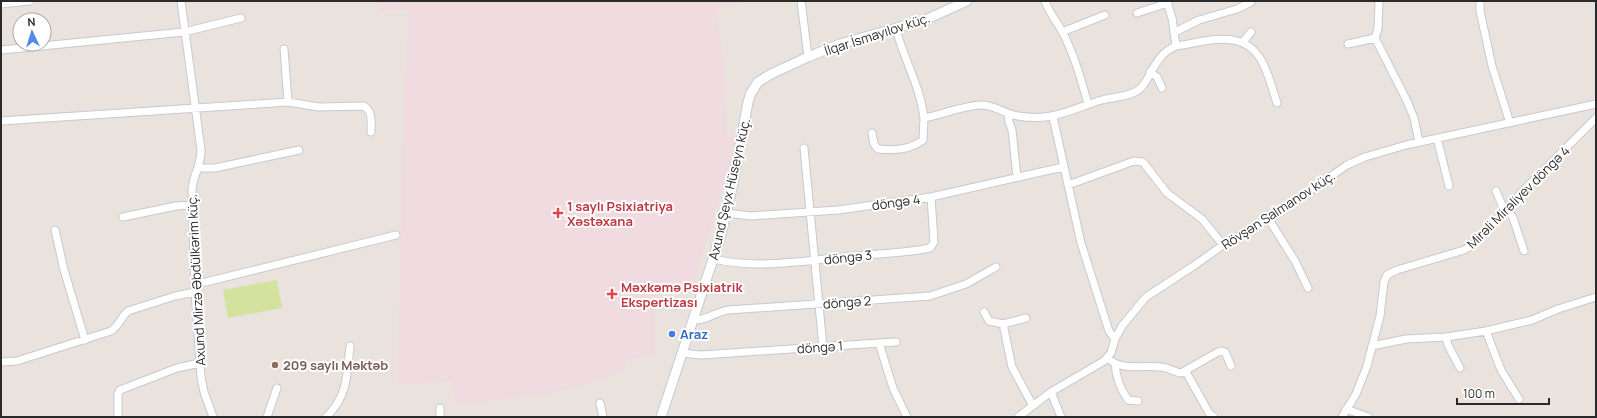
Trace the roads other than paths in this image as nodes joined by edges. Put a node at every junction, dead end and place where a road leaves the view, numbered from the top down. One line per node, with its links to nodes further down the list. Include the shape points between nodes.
1 (30, 1): 10 (street)
2 (181, 1): 15 (street, Axund Mirzə Əbdülkərim küç.)
3 (801, 1): 25 (street)
4 (967, 1): 14 (main road, İlqar İsmayılov küç.)
5 (1045, 1): 16 (street)
6 (1379, 1): 19 (street, via 1378,29)
7 (1480, 1): 38 (street, via 1492,66)
8 (1168, 2): 11 (street); 17 (street)
9 (1251, 2): 17 (street, via 1237,9 1199,20)
10 (1, 4)
11 (1137, 13)
12 (1105, 15): 16 (street)
13 (241, 18): 15 (street)
14 (896, 29): 25 (main road, İlqar İsmayılov küç., via 840,44); 35 (street, via 914,75)
15 (184, 32): 24 (street); 32 (street, Axund Mirzə Əbdülkərim küç.)
16 (1062, 32): 30 (street, via 1074,59)
17 (1175, 32): 22 (street)
18 (1251, 32): 20 (street)
19 (1375, 38): 21 (street); 42 (street, via 1407,101)
20 (1243, 42): 22 (street, via 1227,39); 29 (street, via 1258,54)
21 (1348, 44)
22 (1176, 46): 26 (street, via 1158,59)
23 (284, 49): 28 (street)
24 (1, 50)
25 (808, 57): 55 (main road, Axund Şeyx Hüseyn küç., via 763,78 754,86)
26 (1150, 72): 27 (street, via 1157,77); 30 (street, via 1145,83 1137,91)
27 (1162, 88)
28 (288, 102): 32 (street); 39 (street, via 319,107 364,106 371,114)
29 (1277, 103)
30 (1088, 104): 34 (street)
31 (1596, 104): 38 (street, Rövşən Salmanov küç.)
32 (195, 108): 37 (street); 46 (street, Axund Mirzə Əbdülkərim küç., via 201,150)
33 (1008, 114): 34 (street); 35 (street, via 994,107 980,105); 47 (street)
34 (1052, 117): 45 (street)
35 (924, 118): 40 (street, via 923,140 908,147 896,150 878,149)
36 (1596, 118): 53 (street, Mirəli Mirəliyev döngə 4)
37 (1, 121)
38 (1510, 123): 41 (street, Rövşən Salmanov küç.)
39 (371, 132)
40 (872, 133)
41 (1437, 138): 42 (street, Rövşən Salmanov küç.); 49 (street)
42 (1419, 142): 57 (street, Rövşən Salmanov küç., via 1355,161)
43 (804, 148): 54 (street)
44 (300, 150): 46 (street, via 215,168)
45 (1063, 167): 47 (street, döngə 4); 48 (street)
46 (199, 168): 52 (street, Axund Mirzə Əbdülkərim küç., via 193,181)
47 (1017, 177): 51 (street, döngə 4)
48 (1068, 185): 60 (street, via 1134,161 1143,162 1174,200 1202,219); 76 (street, via 1081,243 1109,331)
49 (1449, 186)
50 (1496, 191): 53 (street)
51 (931, 197): 54 (street, döngə 4); 63 (street, döngə 3, via 934,242 930,248)
52 (192, 205): 56 (street); 65 (street, Axund Mirzə Əbdülkərim küç.)
53 (1505, 209): 61 (street, via 1512,216); 81 (street, Mirəli Mirəliyev döngə 4, via 1468,248 1387,275)
54 (810, 213): 55 (street, döngə 4, via 751,216); 63 (street)
55 (726, 214): 62 (main road, Axund Şeyx Hüseyn küç.)
56 (123, 217)
57 (1268, 218): 60 (street, Rövşən Salmanov küç.); 66 (street, via 1295,261)
58 (55, 230): 77 (street)
59 (396, 235): 65 (street)
60 (1223, 245): 76 (street, Rövşən Salmanov küç., via 1146,297 1122,326)
61 (1524, 251)
62 (714, 259): 63 (street, döngə 3, via 737,264); 72 (main road, Axund Şeyx Hüseyn küç.)
63 (814, 260): 69 (street)
64 (996, 267): 69 (street, döngə 2, via 966,284 930,296)
65 (194, 283): 67 (street, Axund Mirzə Əbdülkərim küç.)
66 (1308, 288)
67 (195, 292): 77 (street, via 128,311 117,327); 86 (street, Axund Mirzə Əbdülkərim küç.)
68 (1596, 298): 74 (street, via 1528,321)
69 (818, 304): 72 (street, döngə 2, via 728,310 704,319); 82 (street)
70 (984, 312): 73 (street, via 989,321)
71 (1026, 318): 73 (street)
72 (693, 320): 83 (main road, Axund Şeyx Hüseyn küç.)
73 (1003, 324): 96 (street, via 1012,367)
74 (1486, 331): 75 (street); 93 (street, via 1501,370)
75 (1446, 337): 81 (street, via 1406,339); 89 (street)
76 (1115, 339): 84 (street, Rövşən Salmanov küç.)
77 (85, 340): 85 (street, via 17,361)
78 (896, 342): 79 (street, döngə 1)
79 (879, 343): 82 (street, döngə 1); 106 (street, via 893,388)
80 (350, 346): 102 (street, via 342,394)
81 (1372, 346): 98 (street, Mirəli Mirəliyev döngə 4, via 1359,387)
82 (823, 347): 83 (street, döngə 1, via 701,355)
83 (682, 353): 105 (main road, Axund Şeyx Hüseyn küç.)
84 (1108, 358): 87 (street); 92 (street)
85 (1, 362)
86 (200, 363): 99 (street, via 177,368 120,390); 100 (street, Axund Mirzə Əbdülkərim küç., via 204,392)
87 (1115, 364): 90 (street, via 1161,367); 94 (street, via 1124,395 1132,402)
88 (1231, 366): 90 (street, via 1225,352 1222,351)
89 (1460, 368)
90 (1186, 372): 109 (street)
91 (277, 388): 101 (street)
92 (1051, 392): 96 (street); 108 (street)
93 (1520, 399)
94 (1138, 401)
95 (600, 403): 104 (street)
96 (1033, 406): 107 (street)
97 (440, 408): 103 (street)
98 (1346, 409): 110 (street, Mirəli Mirəliyev döngə 4); 111 (street)
99 (118, 417)
100 (213, 417)
101 (267, 417)
102 (326, 417)
103 (440, 417)
104 (604, 417)
105 (661, 417)
106 (907, 417)
107 (1018, 417)
108 (1061, 417)
109 (1214, 417)
110 (1342, 417)
111 (1368, 417)

